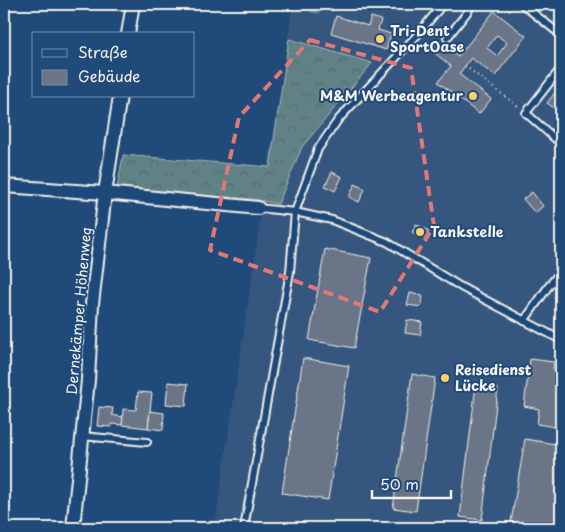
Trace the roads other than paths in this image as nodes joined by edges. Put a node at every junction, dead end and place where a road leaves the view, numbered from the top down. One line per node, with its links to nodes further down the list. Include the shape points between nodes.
1 (133, 4): 5 (street)
2 (443, 4): 14 (lane, via 338,120 318,149)
3 (470, 4): 7 (lane, via 469,10)
4 (523, 4): 6 (lane)
5 (128, 32)
6 (561, 35)
7 (447, 38)
8 (561, 68): 10 (lane, via 526,113)
9 (120, 98): 12 (street, Dernekämper Höhenweg)
10 (561, 144)
11 (4, 186): 12 (street)
12 (105, 193): 13 (street); 18 (street, Dernekämper Höhenweg)
13 (258, 208): 14 (lane)
14 (295, 212): 16 (lane, via 332,220 387,242); 21 (lane, via 290,272)
15 (561, 271): 16 (lane)
16 (524, 321): 17 (lane)
17 (561, 340)
18 (82, 436): 19 (lane); 20 (street, Dernekämper Höhenweg)
19 (147, 442)
20 (73, 528)
21 (244, 528)

